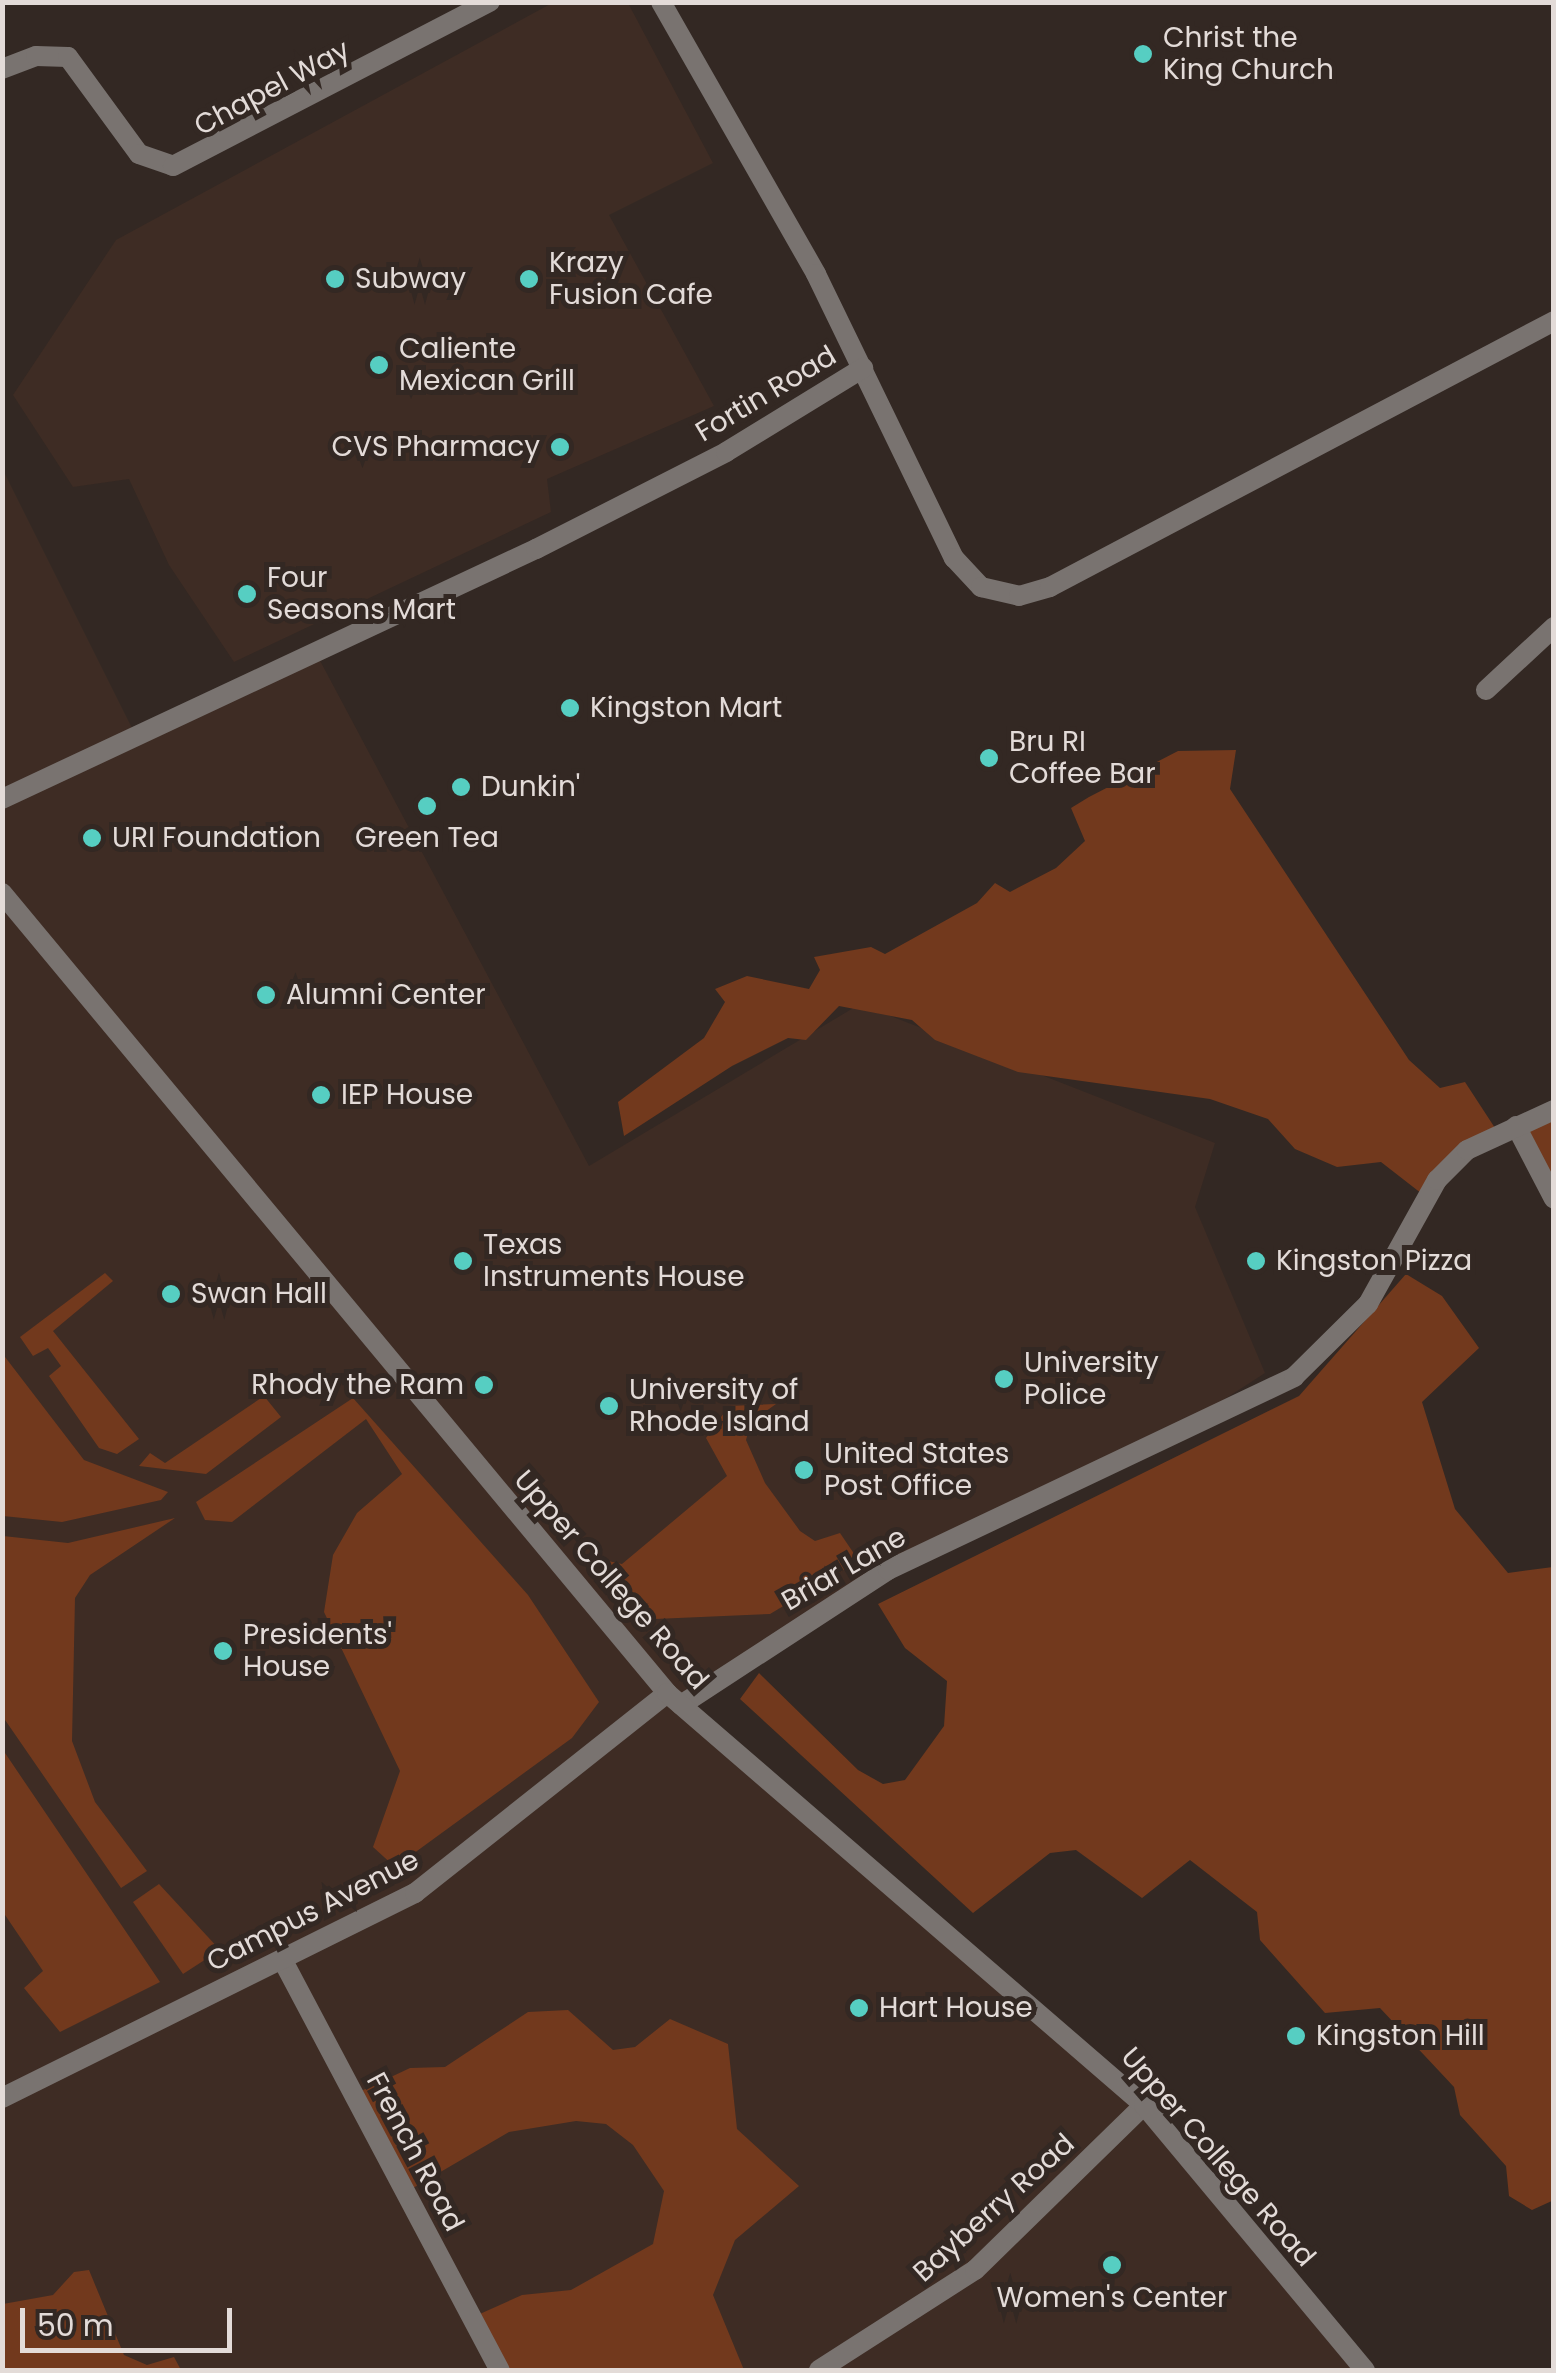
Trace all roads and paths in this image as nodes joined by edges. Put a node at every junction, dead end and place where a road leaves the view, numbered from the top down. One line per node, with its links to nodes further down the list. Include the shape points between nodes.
1 (490, 2): 3 (street, Chapel Way, via 173,166 139,154 68,58 36,56)
2 (661, 2): 5 (street)
3 (2, 69)
4 (1554, 321): 5 (street, Fortin Road, via 1019,596 981,587 954,558)
5 (862, 368): 8 (street, Fortin Road, via 726,452 514,560)
6 (1554, 627): 7 (street)
7 (1486, 690)
8 (2, 799)
9 (2, 893): 13 (street, Upper College Road)
10 (1554, 1110): 11 (street, Briar Lane)
11 (1516, 1126): 12 (street); 13 (street, Briar Lane, via 1467,1150 1437,1180 1368,1304 1294,1377 888,1570)
12 (1554, 1199)
13 (674, 1699): 14 (street, Campus Avenue, via 415,1893); 16 (street, Upper College Road)
14 (282, 1959): 15 (street, Campus Avenue); 17 (street, French Road)
15 (2, 2098)
16 (1144, 2105): 18 (street, Bayberry Road, via 976,2270); 19 (street, Upper College Road)
17 (500, 2370)
18 (819, 2370)
19 (1365, 2370)

